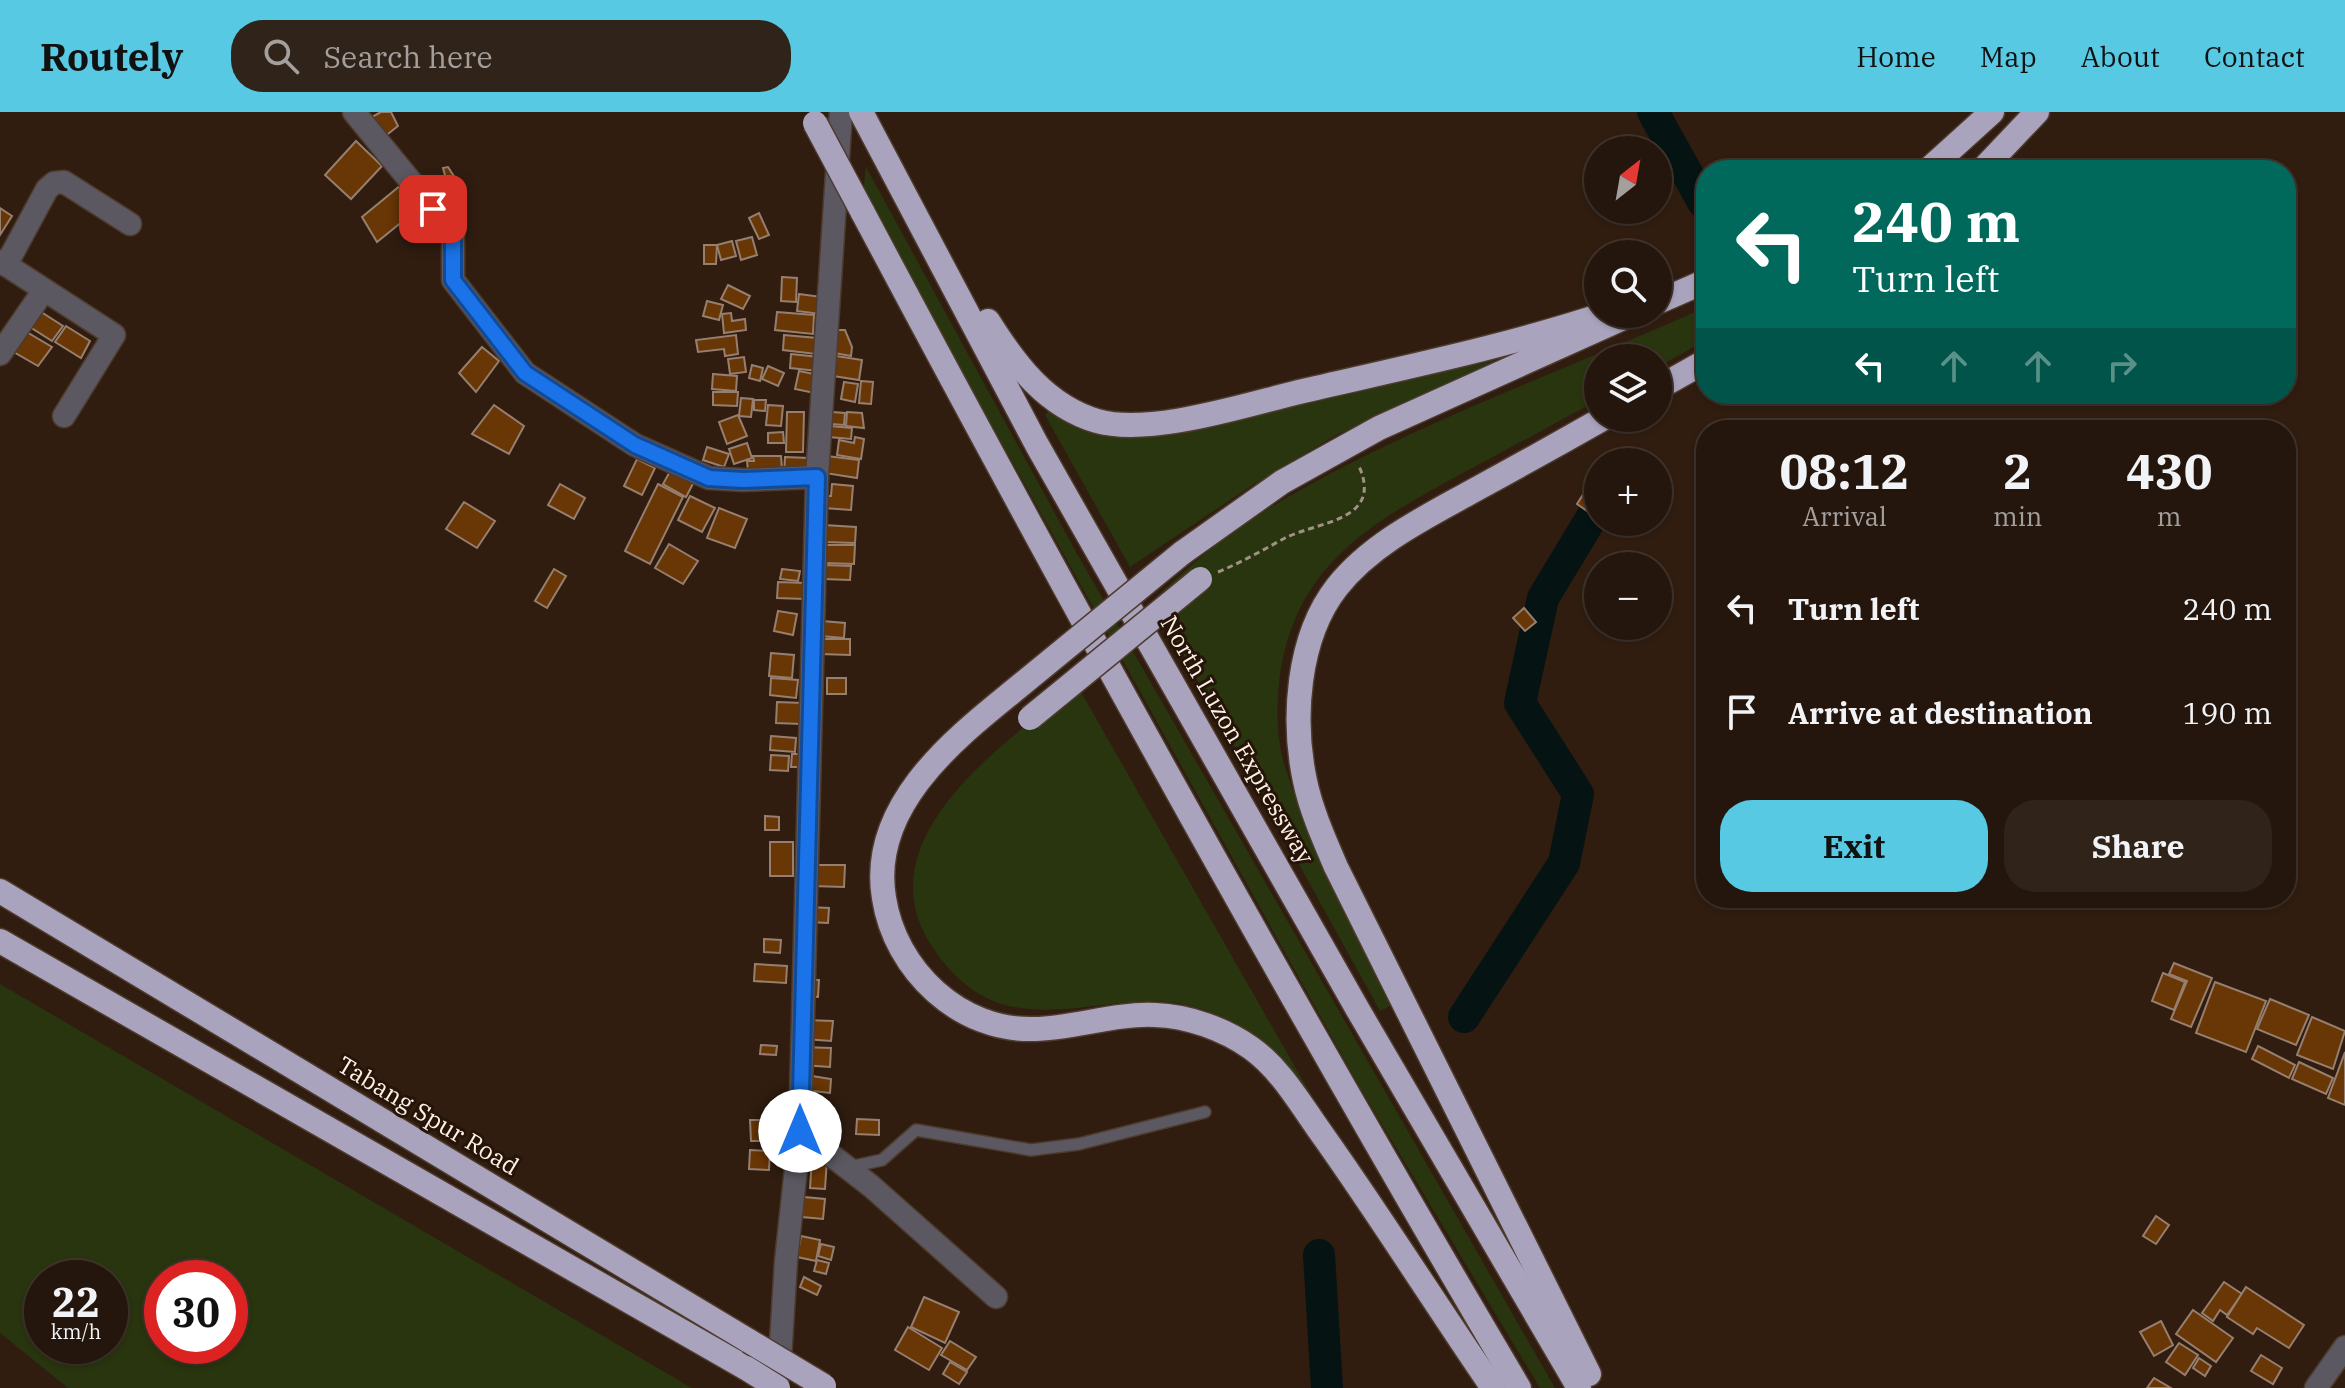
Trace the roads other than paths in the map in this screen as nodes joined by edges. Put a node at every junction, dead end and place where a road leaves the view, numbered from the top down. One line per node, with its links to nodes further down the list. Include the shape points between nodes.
1 (354, 112): 22 (street, via 453,233 453,280 525,373 635,445 709,478)
2 (841, 112): 22 (street)
3 (861, 112): 9 (highway, North Luzon Expressway)
4 (1992, 112): 7 (highway)
5 (2037, 112): 8 (highway)
6 (813, 117): 35 (highway, bridge, via 998,468 1343,1088)
7 (1939, 160)
8 (1991, 160)
9 (896, 175): 15 (highway, via 1017,365 1066,408 1107,423 1156,423 1258,402); 36 (highway, North Luzon Expressway, via 1037,445)
10 (130, 224): 11 (street, via 64,182 54,183)
11 (3, 263): 13 (street)
12 (1696, 284): 14 (highway)
13 (44, 290): 17 (street); 20 (street, via 114,335)
14 (1672, 294)
15 (1584, 321)
16 (1601, 328): 34 (highway, bridge, via 1365,435 1282,482 1182,553 937,758 894,819 887,839 882,890 886,915 922,980 954,1006 993,1024 1032,1029 1155,1015 1217,1030 1254,1050 1283,1080 1373,1206)
17 (0, 354)
18 (1696, 367): 19 (highway)
19 (1672, 380)
20 (64, 416)
21 (1584, 429): 37 (highway, via 1417,523 1349,575 1327,605 1308,652 1299,718 1305,783 1336,867)
22 (817, 477): 28 (street)
23 (1200, 579): 24 (highway, bridge)
24 (1030, 718)
25 (0, 891): 32 (highway, Tabang Spur Road, bridge)
26 (0, 941): 33 (highway, bridge)
27 (1205, 1112): 29 (lane, via 1079,1144 1031,1150 916,1130 882,1160)
28 (800, 1131): 29 (street); 33 (street)
29 (845, 1168): 30 (street)
30 (996, 1297)
31 (2345, 1347): 38 (street)
32 (826, 1387)
33 (778, 1388)
34 (1493, 1388)
35 (1519, 1388)
36 (1579, 1388)
37 (1596, 1388)
38 (2316, 1388)

